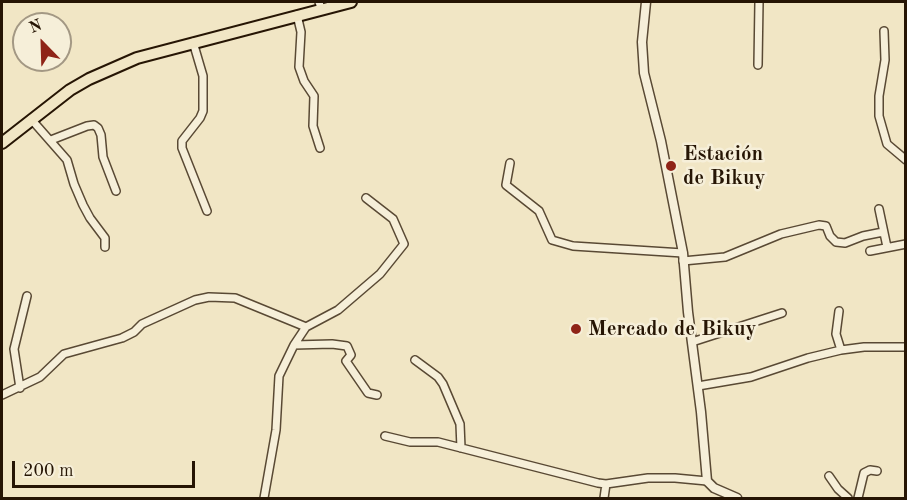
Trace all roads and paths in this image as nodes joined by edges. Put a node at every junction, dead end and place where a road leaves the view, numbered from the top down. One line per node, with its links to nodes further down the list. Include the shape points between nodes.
1 (351, 2): 4 (main road)
2 (646, 2): 24 (street, via 644,73)
3 (759, 2): 8 (street)
4 (320, 4): 5 (main road)
5 (297, 15): 7 (main road); 12 (street, via 301,32 299,67 314,96 313,126)
6 (884, 31): 13 (street, via 879,116 887,144)
7 (193, 42): 9 (main road, via 137,57 101,73); 18 (street, via 203,76 203,111 182,141 182,148)
8 (758, 65)
9 (31, 119): 10 (street); 11 (main road)
10 (51, 140): 15 (street, via 87,126 98,128 103,157); 21 (street, via 67,160 90,218 105,238)
11 (2, 143)
12 (320, 148)
13 (906, 160)
14 (510, 163): 24 (street, via 506,185 539,211 552,240 573,246)
15 (116, 191)
16 (366, 198): 28 (street, via 393,219 404,244 380,274 338,310)
17 (879, 209): 19 (street)
18 (207, 211)
19 (884, 232): 22 (street); 24 (street, via 845,243 836,242 826,226 819,225 781,234 725,257)
20 (906, 244): 22 (street)
21 (105, 247)
22 (887, 247): 23 (street)
23 (870, 250)
24 (683, 257): 29 (street)
25 (27, 296): 35 (street, via 15,343)
26 (839, 311): 32 (street, via 836,334)
27 (782, 313): 29 (street)
28 (306, 327): 30 (street); 35 (street, via 235,298 209,297 142,324 122,338 64,354 40,377)
29 (692, 342): 34 (street)
30 (294, 345): 36 (street, via 347,346 351,355 346,361 368,393); 45 (street, via 279,376 276,430)
31 (906, 347): 32 (street)
32 (841, 350): 34 (street, via 751,377)
33 (415, 360): 39 (street, via 443,384 460,424)
34 (698, 386): 42 (street)
35 (20, 388): 37 (street)
36 (377, 394)
37 (2, 395)
38 (385, 436): 39 (street)
39 (461, 448): 43 (street)
40 (877, 471): 50 (street, via 864,473)
41 (830, 476): 49 (street)
42 (706, 481): 43 (street, via 648,478); 44 (street)
43 (606, 484): 46 (street)
44 (715, 488): 47 (street); 48 (street)
45 (264, 498)
46 (604, 498)
47 (714, 498)
48 (737, 498)
49 (848, 498)
50 (858, 498)

